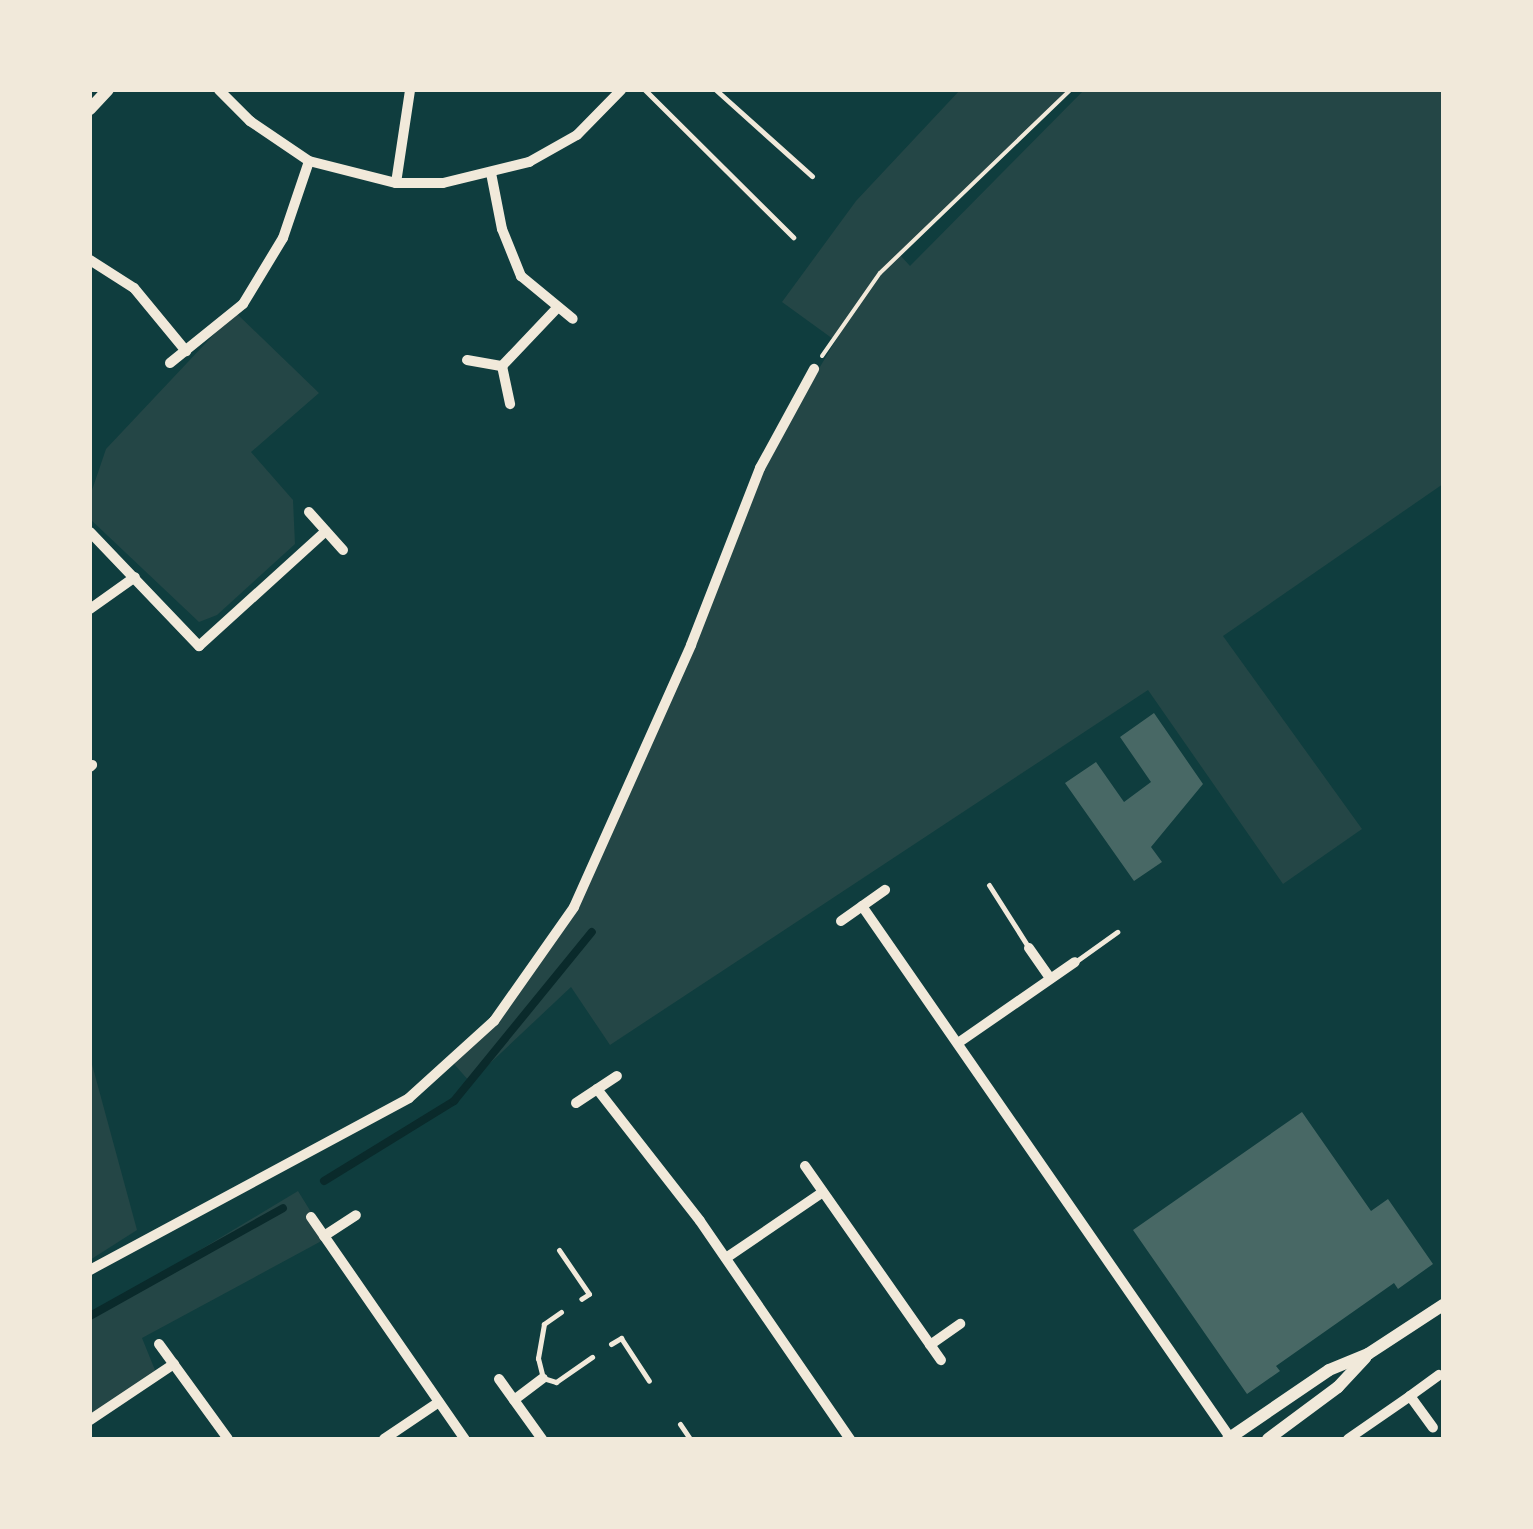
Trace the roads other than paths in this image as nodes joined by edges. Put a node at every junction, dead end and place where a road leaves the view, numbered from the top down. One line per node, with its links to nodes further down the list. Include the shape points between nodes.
1 (108, 90): 7 (street)
2 (219, 90): 8 (street, via 250,121)
3 (410, 90): 11 (street)
4 (621, 90): 9 (street, via 562,145)
5 (645, 90): 12 (lane)
6 (716, 90): 10 (lane)
7 (90, 110)
8 (310, 161): 11 (street); 16 (street, via 283,238 243,304)
9 (491, 172): 11 (street); 14 (street, via 520,276)
10 (812, 176)
11 (396, 184)
12 (794, 237)
13 (90, 260): 16 (street, via 134,288)
14 (556, 309): 15 (street); 19 (street)
15 (573, 319)
16 (186, 351): 18 (street)
17 (466, 360): 19 (street)
18 (170, 364)
19 (502, 366): 21 (street)
20 (814, 369): 47 (street, via 760,468 580,893 494,1021 454,1064 409,1098)
21 (510, 404)
22 (309, 512): 23 (street)
23 (326, 531): 25 (street); 26 (street, via 199,646)
24 (90, 532): 26 (street)
25 (343, 550)
26 (135, 576): 27 (street)
27 (90, 609)
28 (989, 885): 33 (lane)
29 (885, 890): 30 (street)
30 (862, 906): 31 (street); 36 (street)
31 (841, 921)
32 (1116, 932): 34 (lane)
33 (1029, 948): 35 (street)
34 (1076, 962): 35 (street)
35 (1050, 978): 36 (street)
36 (958, 1043): 69 (street)
37 (617, 1076): 38 (street)
38 (597, 1089): 39 (street); 46 (street)
39 (576, 1103)
40 (805, 1166): 41 (street)
41 (823, 1192): 46 (street); 54 (street)
42 (356, 1215): 44 (street)
43 (311, 1217): 44 (street)
44 (324, 1236): 65 (street)
45 (558, 1250): 48 (lane, via 589,1294)
46 (726, 1258): 75 (street)
47 (90, 1270)
48 (580, 1299)
49 (1443, 1305): 55 (street)
50 (562, 1312): 60 (lane, via 544,1324 538,1358)
51 (960, 1324): 54 (street)
52 (159, 1344): 58 (street)
53 (612, 1344): 62 (lane, via 621,1338)
54 (930, 1345): 57 (street)
55 (1368, 1354): 69 (street, via 1329,1370); 76 (street)
56 (592, 1357): 60 (lane, via 556,1382)
57 (941, 1360)
58 (174, 1364): 66 (street); 70 (street)
59 (1439, 1375): 63 (street)
60 (543, 1378): 64 (street)
61 (499, 1379): 64 (street)
62 (650, 1381)
63 (1410, 1396): 68 (street); 77 (street)
64 (514, 1400): 73 (street)
65 (439, 1402): 71 (street); 72 (street)
66 (90, 1420)
67 (680, 1424): 74 (lane)
68 (1434, 1428)
69 (1230, 1438)
70 (228, 1439)
71 (384, 1439)
72 (465, 1439)
73 (542, 1439)
74 (690, 1439)
75 (850, 1439)
76 (1268, 1439)
77 (1348, 1439)

